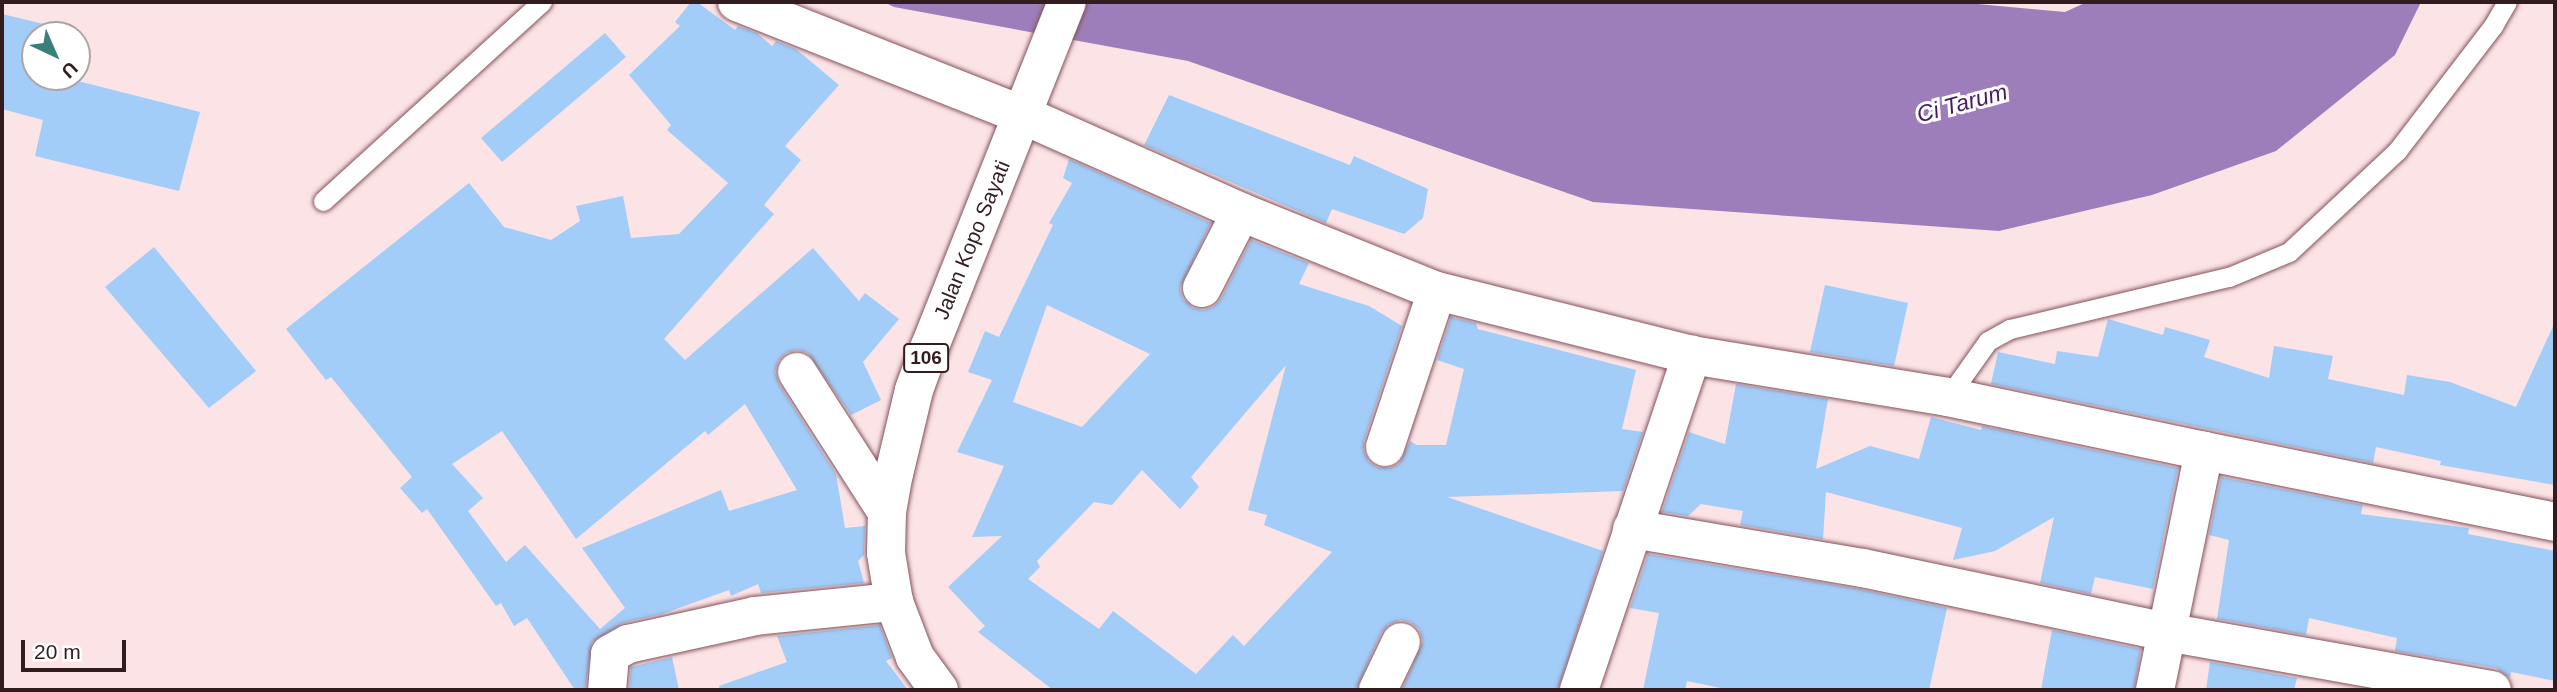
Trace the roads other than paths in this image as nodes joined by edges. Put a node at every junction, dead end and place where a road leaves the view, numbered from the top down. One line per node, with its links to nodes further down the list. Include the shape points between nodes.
1 (542, 2): 6 (lane)
2 (737, 2): 5 (street)
3 (2507, 2): 12 (lane, via 2397,151 2289,252 2229,277 2010,329 1988,341)
4 (1061, 17): 5 (street, Jalan Kopo Sayati / 106)
5 (1023, 115): 7 (street); 15 (street, Jalan Kopo Sayati / 106, via 914,390)
6 (323, 201)
7 (1241, 212): 8 (street); 9 (street)
8 (1202, 288)
9 (1437, 291): 10 (street); 13 (street)
10 (1692, 355): 12 (street); 17 (street)
11 (797, 372): 15 (street)
12 (1948, 397): 14 (street)
13 (1385, 447)
14 (2204, 451): 16 (street); 19 (street)
15 (887, 512): 18 (street, Jalan Kopo Sayati / 106)
16 (2555, 522)
17 (1632, 529): 19 (street, via 1863,568); 24 (street)
18 (894, 603): 21 (street, via 755,616 628,644 610,654); 22 (street, Jalan Kopo Sayati / 106, via 915,657)
19 (2166, 632): 25 (street); 26 (street)
20 (1401, 642): 23 (street)
21 (607, 690)
22 (939, 690)
23 (1378, 690)
24 (1579, 690)
25 (2155, 690)
26 (2492, 690)

